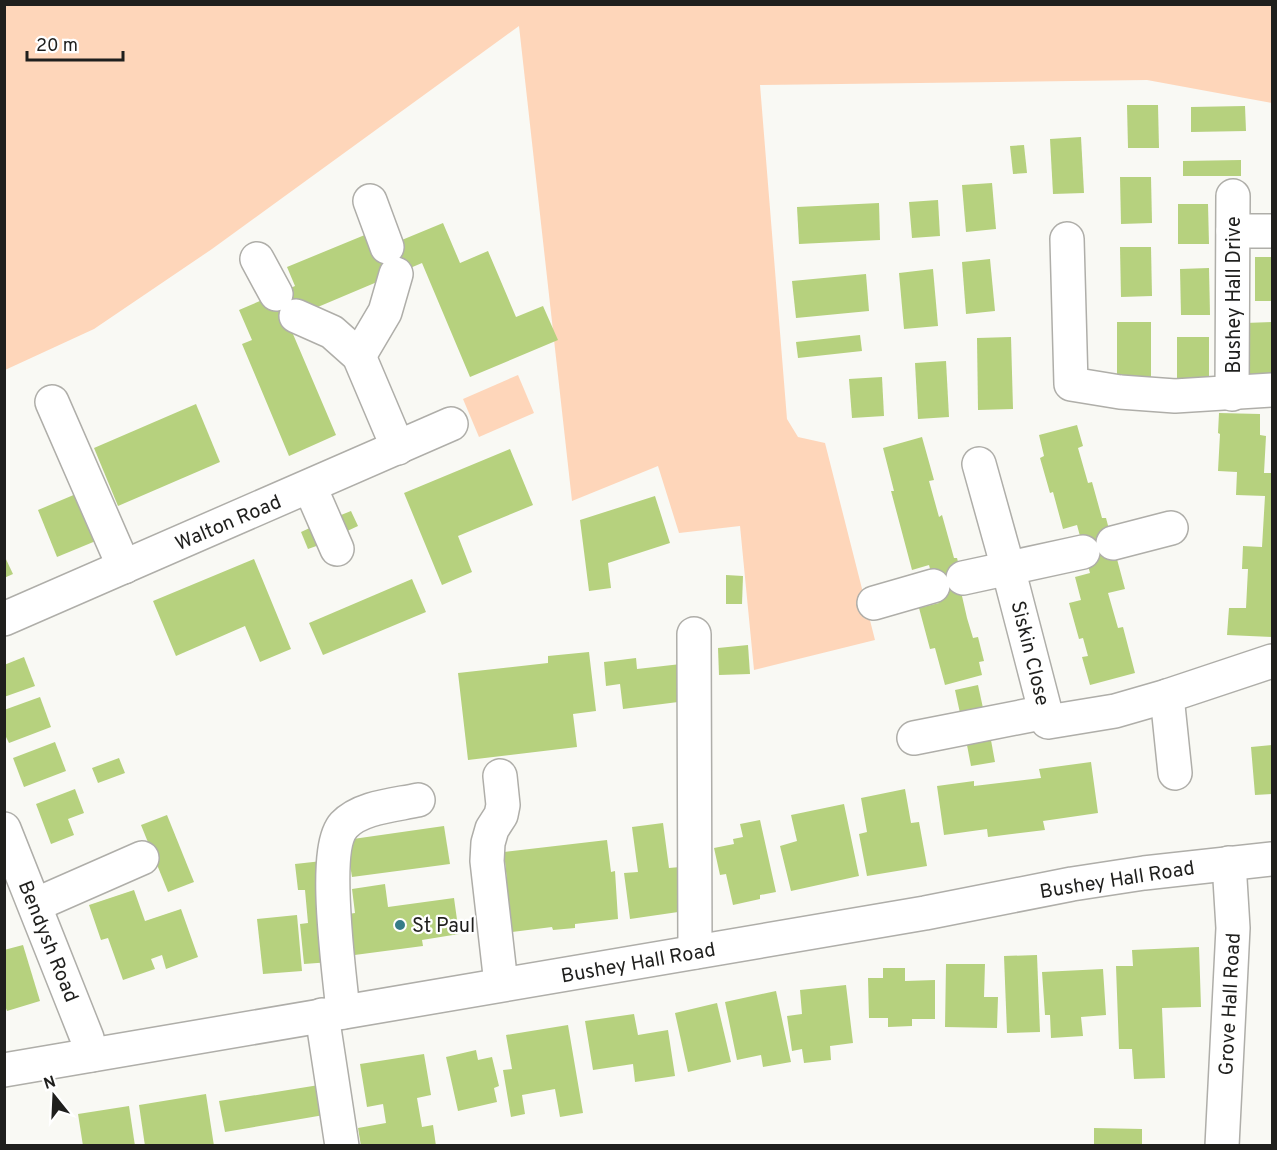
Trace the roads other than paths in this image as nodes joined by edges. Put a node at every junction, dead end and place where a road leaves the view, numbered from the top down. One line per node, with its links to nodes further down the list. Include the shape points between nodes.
1 (1233, 196): 3 (street, Bushey Hall Drive)
2 (370, 201): 7 (street, via 391,260 385,312)
3 (1233, 231): 4 (street); 9 (street, Bushey Hall Drive)
4 (1272, 231)
5 (1067, 239): 9 (street, Bushey Hall Drive, via 1071,384 1175,396)
6 (258, 259): 7 (street, via 286,305 332,332)
7 (359, 356): 12 (street)
8 (1272, 390): 9 (street, Bushey Hall Drive)
9 (1232, 394)
10 (52, 402): 17 (street)
11 (451, 424): 12 (street, Walton Road)
12 (398, 448): 14 (street, Walton Road)
13 (979, 464): 18 (street, Siskin Close)
14 (310, 487): 16 (street); 17 (street, Walton Road)
15 (1171, 528): 18 (street)
16 (337, 549)
17 (124, 567): 20 (street, Walton Road)
18 (1008, 568): 19 (street); 24 (street, Siskin Close)
19 (874, 603)
20 (4, 619)
21 (694, 634): 34 (street)
22 (1272, 661): 23 (street, Siskin Close)
23 (1167, 696): 24 (street, Siskin Close, via 1115,711 1048,722); 26 (street)
24 (1046, 712): 25 (street)
25 (914, 738)
26 (1175, 773)
27 (500, 776): 35 (street, via 503,805 488,843 488,861)
28 (418, 800): 36 (street, via 360,814 339,833 332,883)
29 (4, 829): 33 (street, Bendysh Road)
30 (142, 858): 33 (street)
31 (1272, 858): 32 (street, Bushey Hall Road)
32 (1229, 863): 34 (street, Bushey Hall Road, via 1072,884 925,914); 40 (street, Grove Hall Road, via 1233,928)
33 (34, 905): 37 (street, Bendysh Road)
34 (695, 952): 35 (street, Bushey Hall Road)
35 (501, 984): 36 (street, Bushey Hall Road)
36 (332, 1013): 37 (street, Bushey Hall Road); 39 (street)
37 (91, 1055): 38 (street, Bushey Hall Road)
38 (4, 1070)
39 (342, 1146)
40 (1222, 1146)

